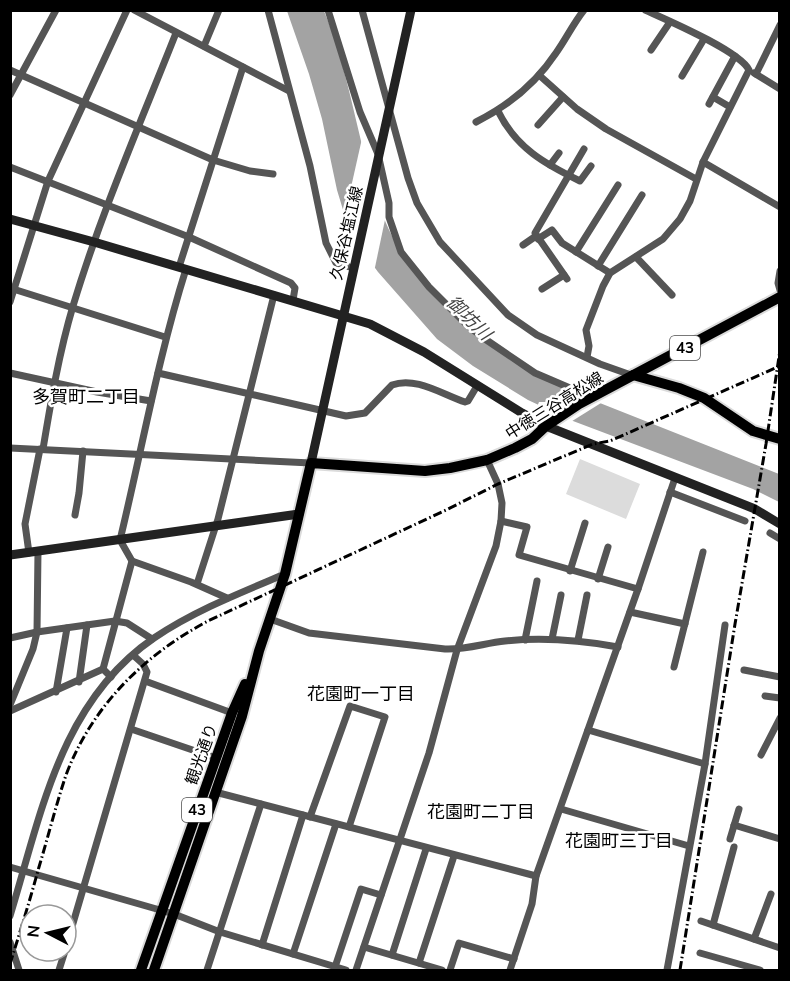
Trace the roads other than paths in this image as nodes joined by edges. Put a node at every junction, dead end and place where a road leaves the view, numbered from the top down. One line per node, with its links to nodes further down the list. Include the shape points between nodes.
1 (56, 10): 21 (street)
2 (127, 10): 29 (street)
3 (134, 10): 13 (street)
4 (219, 10): 15 (street)
5 (268, 10): 25 (street)
6 (328, 10): 39 (street, via 360,112)
7 (362, 10): 32 (street)
8 (411, 10): 32 (street, 久保谷塩江線)
9 (584, 10): 22 (street)
10 (645, 10): 11 (street)
11 (670, 22): 14 (street); 16 (street)
12 (780, 25): 20 (street)
13 (176, 33): 15 (street); 36 (street)
14 (704, 39): 17 (street); 23 (street)
15 (204, 46): 18 (street)
16 (651, 50)
17 (735, 56): 20 (street); 28 (street)
18 (243, 67): 25 (street); 40 (street)
19 (10, 70): 21 (street)
20 (753, 72): 24 (street); 31 (street)
21 (21, 75): 26 (street); 29 (street)
22 (539, 75): 27 (street); 33 (street)
23 (682, 76)
24 (780, 88)
25 (289, 91): 63 (street, via 326,243 336,263)
26 (10, 95)
27 (563, 97): 35 (street); 47 (street, via 606,129)
28 (713, 97): 30 (street); 31 (street)
29 (84, 103): 36 (street); 48 (street)
30 (709, 104)
31 (730, 107): 41 (street)
32 (388, 110): 39 (street, 久保谷塩江線); 77 (street, via 417,203 440,242 508,315 537,335)
33 (498, 111): 34 (street); 42 (street, via 520,144)
34 (476, 122)
35 (538, 125)
36 (139, 127): 40 (street); 51 (street)
37 (584, 149): 46 (street)
38 (559, 153): 42 (street)
39 (378, 154): 63 (street, 久保谷塩江線); 84 (street, via 394,234 401,252 429,287 485,339 535,373)
40 (213, 160): 45 (street); 55 (street)
41 (703, 162): 47 (street); 52 (street)
42 (550, 165): 46 (street)
43 (591, 166): 46 (street, via 580,181)
44 (10, 167): 48 (street)
45 (273, 174)
46 (568, 175): 56 (street, via 535,233)
47 (696, 179): 60 (street, via 680,219 663,239)
48 (48, 181): 51 (street); 54 (street)
49 (618, 185): 59 (street)
50 (642, 195): 61 (street)
51 (108, 205): 55 (street); 57 (street)
52 (780, 207)
53 (10, 219): 54 (street)
54 (33, 226): 57 (street); 67 (street)
55 (189, 237): 62 (street); 72 (street, via 291,283 295,288)
56 (537, 238): 58 (street); 59 (street, via 552,230); 66 (street, via 565,277)
57 (94, 242): 62 (street); 74 (street)
58 (524, 245)
59 (576, 252): 61 (street)
60 (636, 257): 65 (street); 70 (street)
61 (598, 266): 65 (street)
62 (182, 268): 69 (street); 76 (street)
63 (353, 268): 75 (street, 久保谷塩江線)
64 (780, 271): 68 (street)
65 (610, 273): 77 (street, via 586,330)
66 (543, 288)
67 (12, 289): 73 (street); 74 (street)
68 (780, 290)
69 (274, 295): 72 (street); 83 (street)
70 (672, 295)
71 (780, 297): 80 (main road, 中徳三谷高松線 / 43)
72 (293, 300): 75 (street)
73 (10, 302)
74 (73, 309): 76 (street); 81 (street)
75 (342, 316): 82 (street, via 383,329); 86 (street, 久保谷塩江線)
76 (165, 337): 79 (street)
77 (587, 357): 80 (street)
78 (10, 373): 81 (street)
79 (158, 373): 83 (street); 85 (street)
80 (633, 375): 84 (main road, 中徳三谷高松線 / 43); 88 (main road, 43, via 704,398 753,432)
81 (54, 382): 85 (street); 90 (street)
82 (477, 386): 86 (street, via 465,402 420,385 397,383 365,413 346,416); 87 (street)
83 (248, 394): 86 (street); 93 (street)
84 (590, 397): 87 (main road, 中徳三谷高松線 / 43)
85 (151, 401): 92 (street)
86 (322, 412): 95 (street, 久保谷塩江線)
87 (546, 426): 94 (main road, 中徳三谷高松線 / 43, via 532,439); 96 (street)
88 (780, 439)
89 (10, 448): 90 (street)
90 (42, 449): 91 (street); 109 (street, via 25,524)
91 (83, 451): 92 (street); 99 (street)
92 (140, 455): 93 (street); 107 (street)
93 (233, 458): 95 (street); 104 (street)
94 (487, 460): 95 (main road, 中徳三谷高松線 / 43, via 425,471); 100 (street, via 498,484)
95 (311, 463): 98 (main road, 観光通り / 43)
96 (675, 477): 97 (street); 103 (street)
97 (670, 492): 101 (street); 118 (street)
98 (299, 514): 104 (street); 114 (main road, 観光通り / 43)
99 (75, 515)
100 (501, 521): 113 (street, via 527,527 519,555); 136 (street, via 496,546)
101 (745, 521)
102 (585, 523): 113 (street)
103 (780, 524)
104 (215, 527): 107 (street); 117 (street)
105 (770, 533): 106 (street)
106 (780, 539)
107 (120, 540): 109 (street); 112 (street)
108 (609, 547): 115 (street)
109 (33, 552): 111 (street); 129 (street)
110 (703, 552): 125 (street)
111 (10, 555)
112 (132, 561): 117 (street); 124 (street)
113 (570, 571): 115 (street)
114 (285, 574): 121 (street); 123 (main road, 観光通り / 43)
115 (598, 579): 118 (street)
116 (537, 581): 133 (street)
117 (197, 584): 121 (street)
118 (638, 589): 122 (street)
119 (561, 595): 132 (street)
120 (587, 595): 134 (street)
121 (227, 598): 131 (street)
122 (630, 612): 125 (street); 135 (street)
123 (270, 619): 136 (street, via 309,633); 137 (main road, 観光通り / 43)
124 (115, 621): 126 (street); 131 (street, via 127,623); 140 (street)
125 (685, 624): 139 (street)
126 (87, 625): 128 (street); 145 (street)
127 (725, 625): 157 (street)
128 (67, 628): 129 (street); 146 (street)
129 (37, 632): 130 (street); 149 (street)
130 (10, 638)
131 (152, 639): 138 (street)
132 (552, 639): 133 (street); 134 (street)
133 (525, 640): 136 (street)
134 (578, 640): 135 (street)
135 (618, 647): 154 (street)
136 (457, 650): 168 (street)
137 (259, 651): 151 (main road, 観光通り / 43); 158 (main road, 観光通り / 43, via 242,716)
138 (133, 655): 142 (street); 144 (street, via 146,667)
139 (674, 667)
140 (103, 669): 142 (street); 145 (street)
141 (744, 670): 143 (street)
142 (111, 677): 174 (street, via 86,708 58,760)
143 (780, 677)
144 (145, 681): 151 (street); 153 (street)
145 (79, 682): 146 (street)
146 (56, 692): 150 (street)
147 (765, 696): 148 (street)
148 (780, 698)
149 (10, 705)
150 (10, 711)
151 (232, 712): 156 (main road, 観光通り / 43)
152 (780, 718): 155 (street)
153 (131, 729): 156 (street); 176 (street)
154 (588, 730): 157 (street); 160 (street)
155 (761, 755)
156 (216, 758): 180 (main road, 観光通り / 43)
157 (705, 764): 169 (street)
158 (215, 792): 159 (street); 181 (main road, 観光通り / 43)
159 (261, 804): 162 (street); 185 (street)
160 (561, 809): 169 (street); 175 (street)
161 (739, 809): 164 (street)
162 (306, 816): 163 (street); 165 (street, via 350,706 385,717); 188 (street)
163 (336, 824): 165 (street); 192 (street)
164 (734, 825): 166 (street); 167 (street)
165 (349, 827): 168 (street)
166 (730, 839)
167 (780, 839)
168 (400, 842): 171 (street); 178 (street)
169 (689, 846): 206 (street)
170 (734, 847): 184 (street)
171 (426, 849): 172 (street); 193 (street)
172 (454, 856): 175 (street); 195 (street)
173 (10, 867): 174 (street)
174 (24, 871): 176 (street); 182 (street)
175 (536, 876): 194 (street, via 532,904)
176 (84, 888): 179 (street); 180 (street)
177 (771, 894): 186 (street)
178 (381, 895): 189 (street); 196 (street, via 361,889)
179 (78, 907)
180 (162, 911): 181 (street); 198 (main road, 観光通り / 43)
181 (174, 914): 185 (street); 199 (main road, 観光通り / 43)
182 (10, 916)
183 (701, 921): 184 (street)
184 (713, 925): 186 (street)
185 (220, 932): 188 (street); 200 (street)
186 (754, 939): 190 (street)
187 (10, 942): 197 (street)
188 (262, 945): 192 (street)
189 (364, 947): 193 (street); 202 (street)
190 (780, 948)
191 (700, 953): 207 (street)
192 (293, 954): 196 (street)
193 (392, 955): 195 (street)
194 (514, 959): 204 (street, via 459,943); 205 (street)
195 (419, 963): 203 (street)
196 (335, 967): 201 (street)
197 (19, 970)
198 (141, 970)
199 (154, 970)
200 (207, 970)
201 (346, 970)
202 (356, 970)
203 (442, 970)
204 (450, 970)
205 (510, 970)
206 (667, 970)
207 (760, 970)

